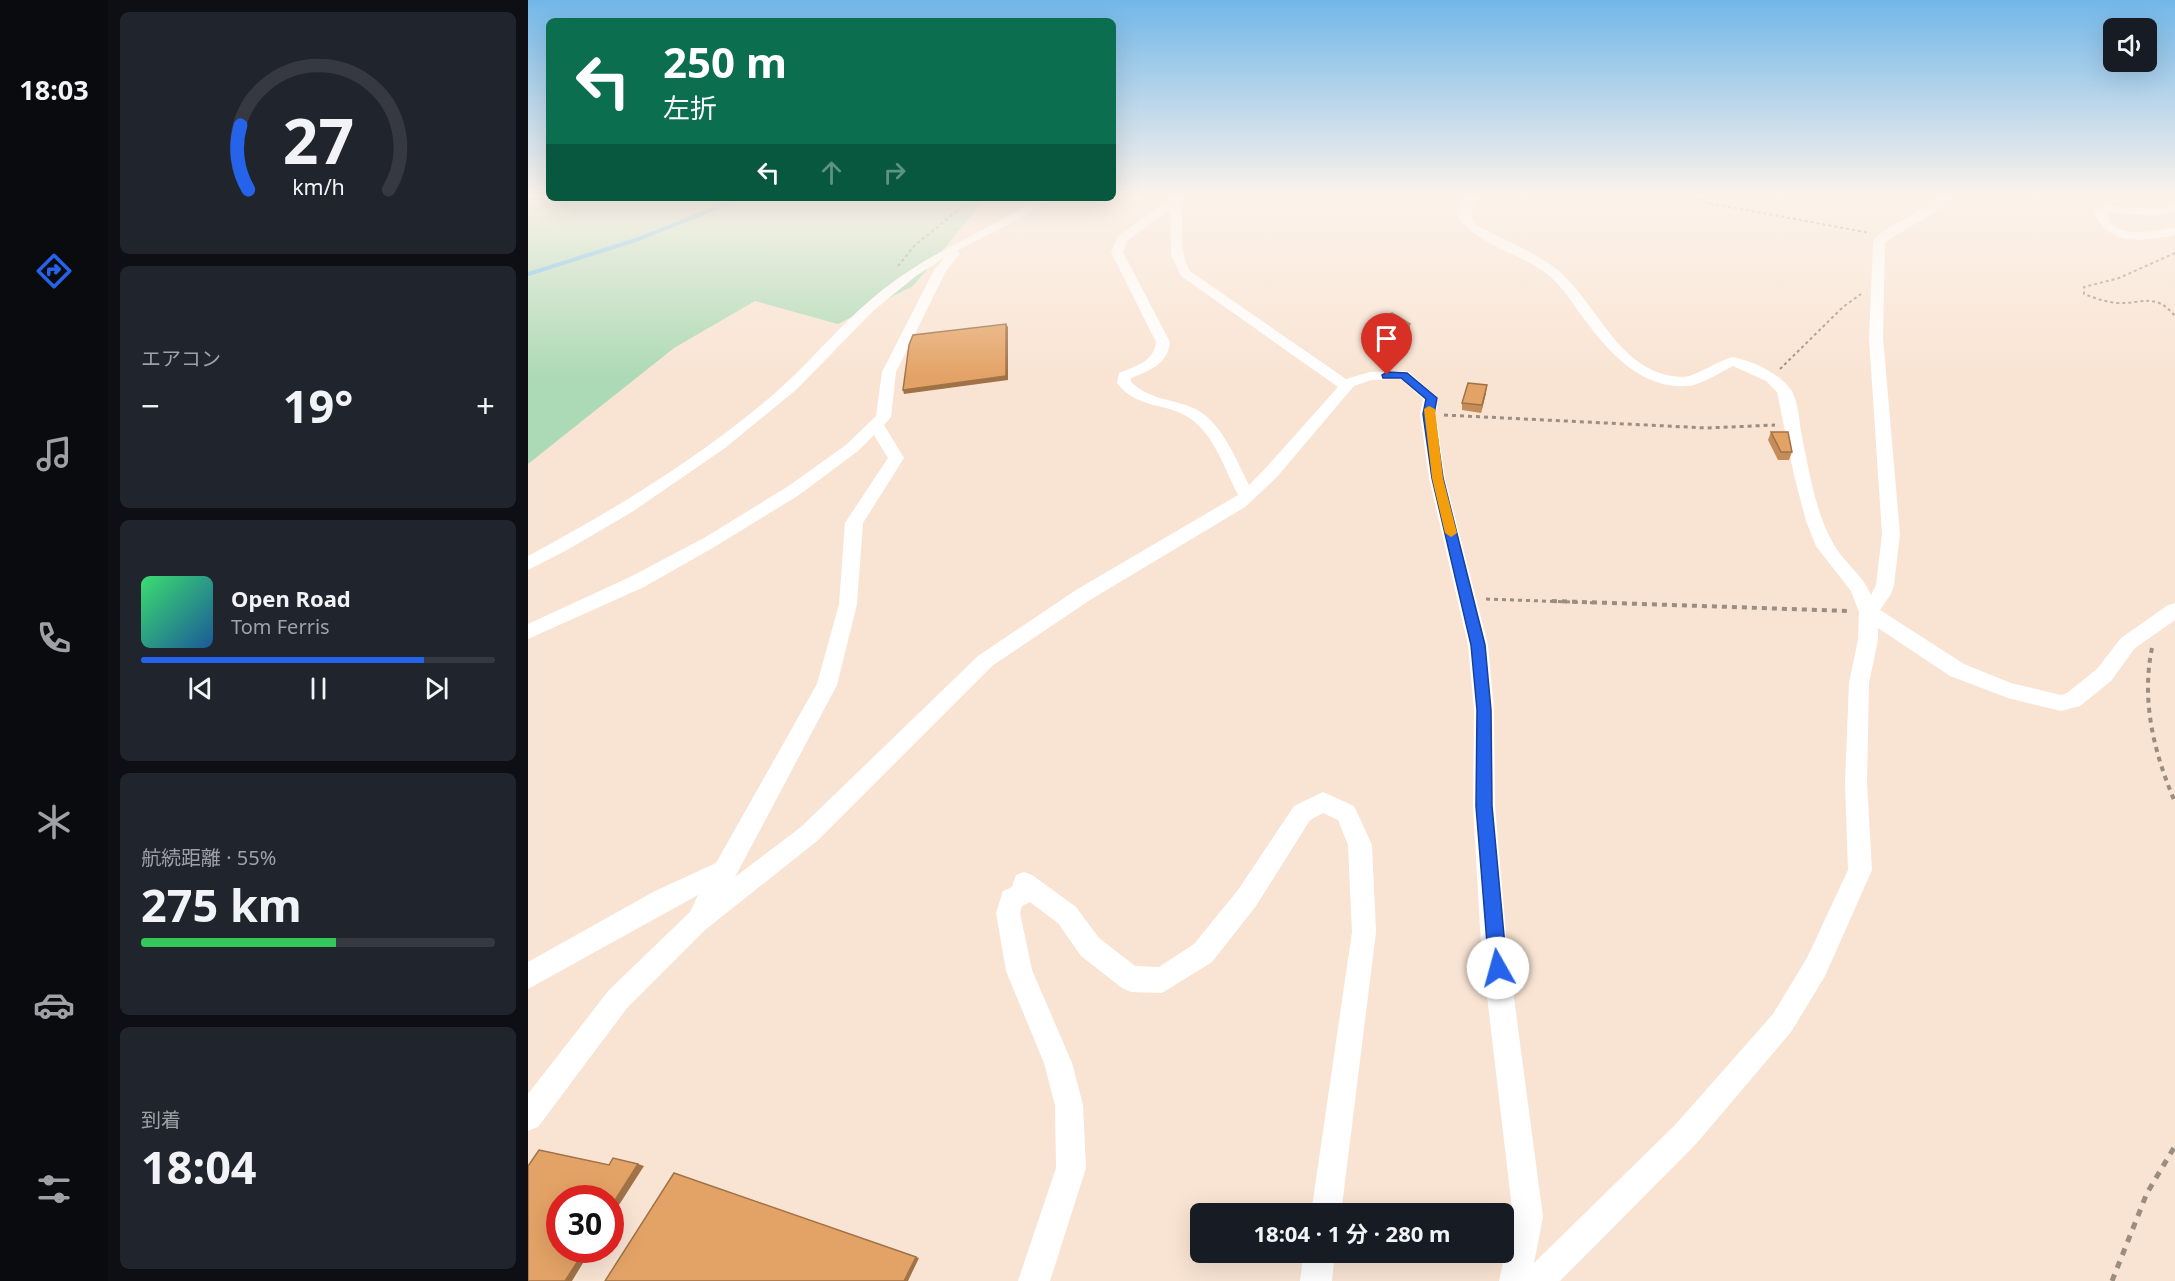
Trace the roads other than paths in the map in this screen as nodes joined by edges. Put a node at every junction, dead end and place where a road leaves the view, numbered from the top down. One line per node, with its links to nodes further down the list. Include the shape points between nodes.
1 (942, 256): 10 (street, via 894,287 802,377 690,466 605,521)
2 (952, 256): 8 (street, via 940,270 889,372 883,417)
3 (1119, 256): 9 (street, via 1163,342 1157,359 1124,376 1124,383 1138,395 1199,417 1215,435)
4 (1176, 256): 7 (street, via 1185,273)
5 (1524, 256): 11 (street, via 1549,269 1630,362 1656,378 1688,382 1733,361 1771,378 1784,390 1802,476 1822,538 1859,589)
6 (1877, 256): 11 (street, via 1876,338 1891,534 1885,585)
7 (1346, 386): 9 (street); 22 (street, via 1370,376 1404,375 1431,398 1428,414 1437,478 1478,645 1494,945 1528,1217)
8 (876, 424): 13 (street, via 852,448 793,491 710,542 637,582); 14 (street, via 896,459 854,523 848,604 826,684)
9 (1246, 495): 15 (street, via 1239,503 1083,595 986,660 809,834)
10 (528, 564)
11 (1868, 612): 12 (street, via 1957,670 2008,690 2061,703 2073,700 2104,675 2128,644); 23 (street, via 1868,640 1859,682 1856,783 1860,870 1816,967 1782,1023 1686,1134)
12 (2168, 614)
13 (528, 632)
14 (726, 870): 15 (street); 16 (street, via 664,899)
15 (696, 922): 17 (street, via 618,999)
16 (528, 976)
17 (528, 1117)
18 (1327, 1203): 20 (street, via 1364,932 1360,845 1346,813 1323,802 1302,813 1248,898 1203,953 1162,980 1131,979 1090,948 1067,915 1024,883 1023,892 1012,899 1008,913 1019,971 1058,1063 1069,1105 1071,1168)
19 (1318, 1263): 21 (street)
20 (1034, 1281)
21 (1316, 1281)
22 (1515, 1281)
23 (1538, 1281)

